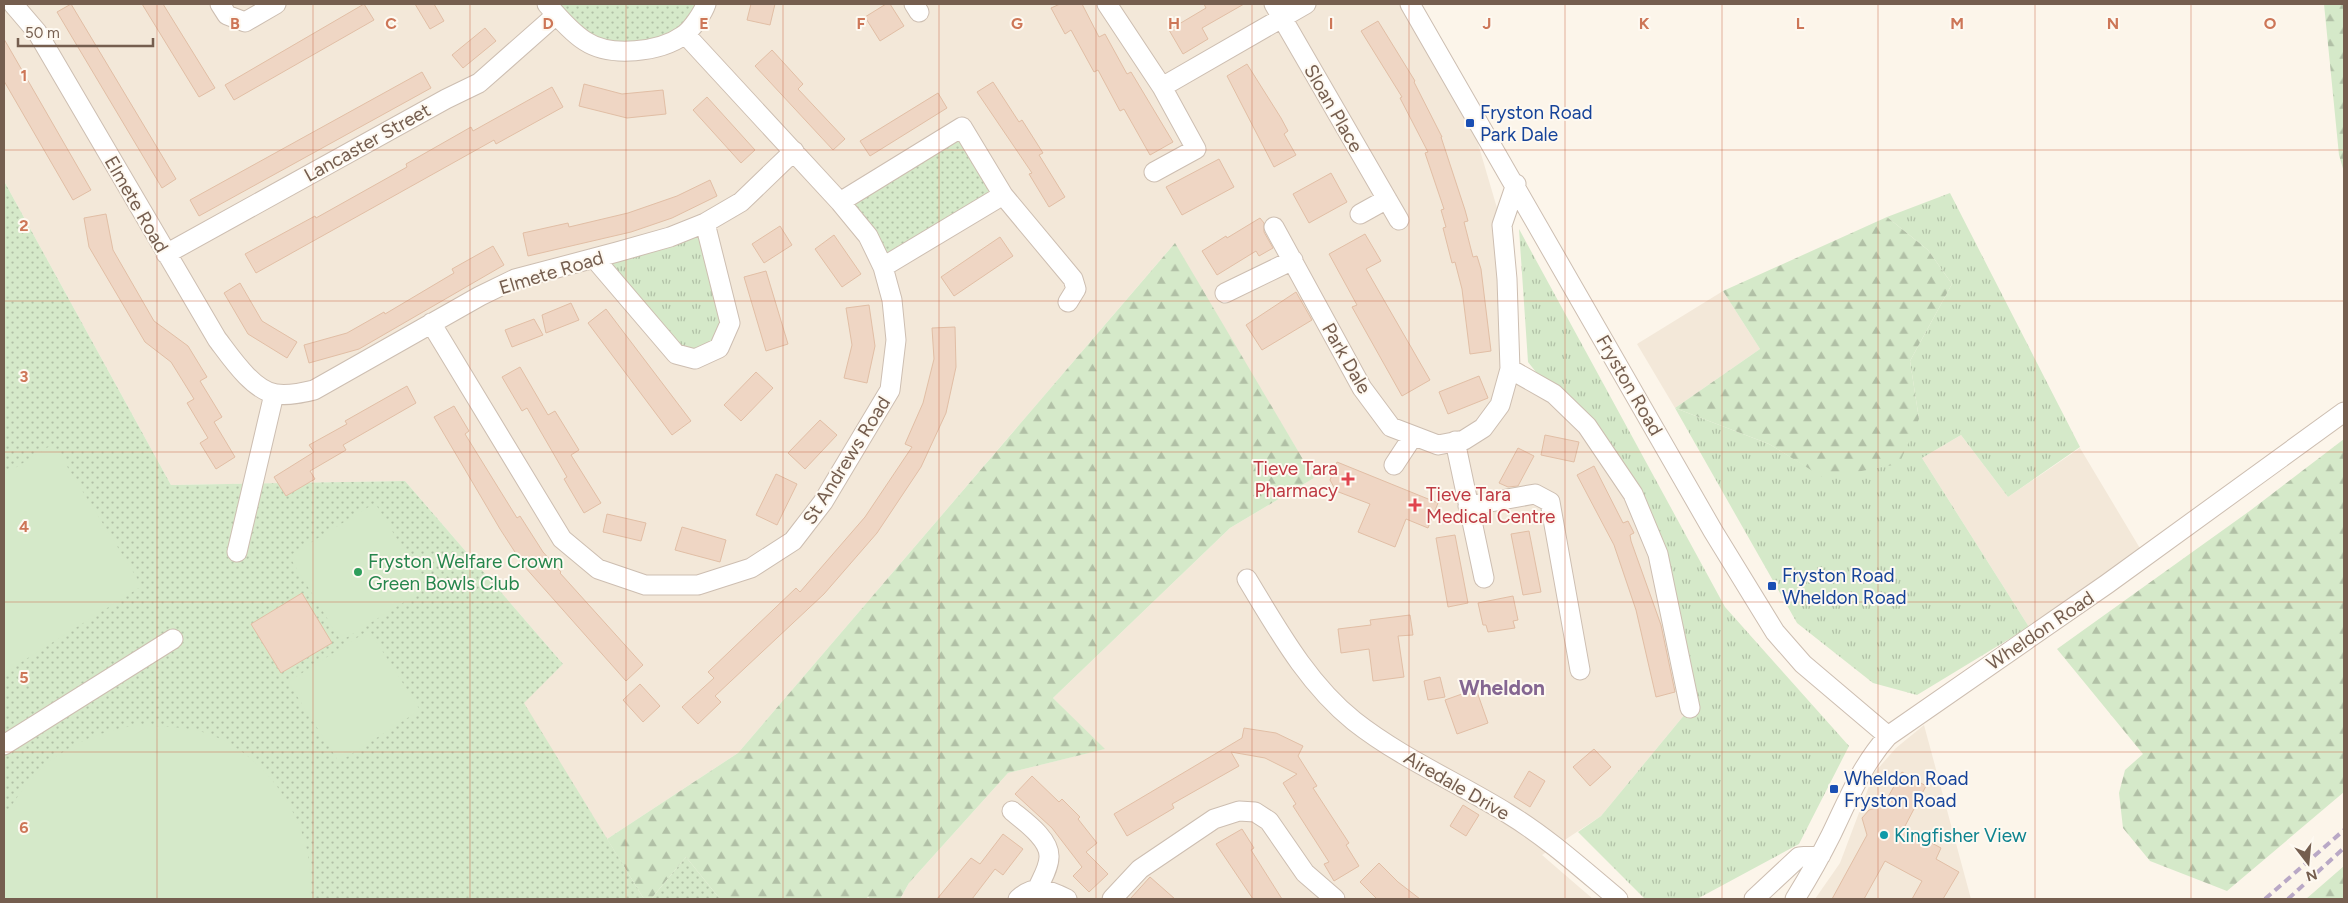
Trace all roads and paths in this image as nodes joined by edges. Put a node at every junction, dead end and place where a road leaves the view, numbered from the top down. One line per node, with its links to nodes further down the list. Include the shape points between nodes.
1 (12, 4): 22 (street, Elmete Road, via 37,32)
2 (220, 4): 3 (street, via 227,16 245,22)
3 (276, 4)
4 (706, 4): 10 (street)
5 (1107, 4): 11 (street)
6 (1306, 4): 9 (street)
7 (1410, 4): 14 (street, Fryston Road)
8 (552, 9): 10 (street, via 586,41 606,49 632,52 659,46); 22 (street, Lancaster Street, via 479,83)
9 (1278, 11): 11 (street); 16 (street, Sloan Place)
10 (685, 34): 12 (street, St Andrews Road)
11 (1162, 87): 13 (street, via 1196,149)
12 (794, 151): 17 (street, St Andrews Road); 20 (street, Elmete Road, via 741,202)
13 (1154, 172)
14 (1516, 184): 29 (street, Park Dale, via 1502,225); 42 (street, Fryston Road, via 1713,531 1775,632 1803,664)
15 (1003, 195): 17 (street, via 962,127); 25 (street); 27 (street, via 1073,279 1076,289)
16 (1386, 199): 18 (street); 19 (street, Sloan Place)
17 (840, 202): 25 (street, St Andrews Road, via 868,236)
18 (1360, 214)
19 (1399, 220)
20 (706, 223): 23 (street, Elmete Road); 23 (street, via 730,323 719,348 695,358 676,354)
21 (1274, 227): 24 (street, Park Dale)
22 (166, 254): 30 (street, Elmete Road, via 217,339 241,370)
23 (594, 258): 28 (street, Elmete Road, via 515,279)
24 (1293, 260): 26 (street); 32 (street, Park Dale, via 1362,388 1391,427)
25 (883, 267): 28 (street, St Andrews Road, via 892,300 896,340 890,390 823,502 793,540 751,568 698,585 644,585 598,568 562,539)
26 (1225, 293)
27 (1068, 302)
28 (431, 324): 30 (street, Elmete Road, via 314,390)
29 (1510, 369): 33 (street, Park Dale, via 1500,405 1483,428); 41 (street, via 1554,394 1587,426 1633,494 1658,554)
30 (274, 394): 36 (street)
31 (2344, 412): 42 (street, Wheldon Road, via 2107,584)
32 (1413, 436): 33 (street, Park Dale, via 1438,445); 34 (street)
33 (1455, 442): 35 (street)
34 (1394, 465)
35 (1468, 506): 37 (street); 40 (street, via 1535,494 1550,502)
36 (237, 552)
37 (1484, 578)
38 (1247, 580): 51 (street, Airedale Drive, via 1300,665 1354,721 1399,752 1508,813 1549,841)
39 (173, 639): 43 (street)
40 (1580, 670)
41 (1690, 708)
42 (1888, 736): 45 (street, Wheldon Road, via 1861,772)
43 (4, 745)
44 (1012, 811): 46 (street, via 1035,830 1050,857)
45 (1821, 854): 52 (street, via 1799,856); 53 (street, Wheldon Road)
46 (1037, 890): 47 (street, via 1028,891); 48 (street, via 1048,890)
47 (1018, 899)
48 (1067, 899)
49 (1112, 899): 50 (street, via 1140,869 1214,819 1239,811 1255,812 1269,821 1305,873)
50 (1335, 899)
51 (1618, 899)
52 (1754, 899)
53 (1795, 899)

